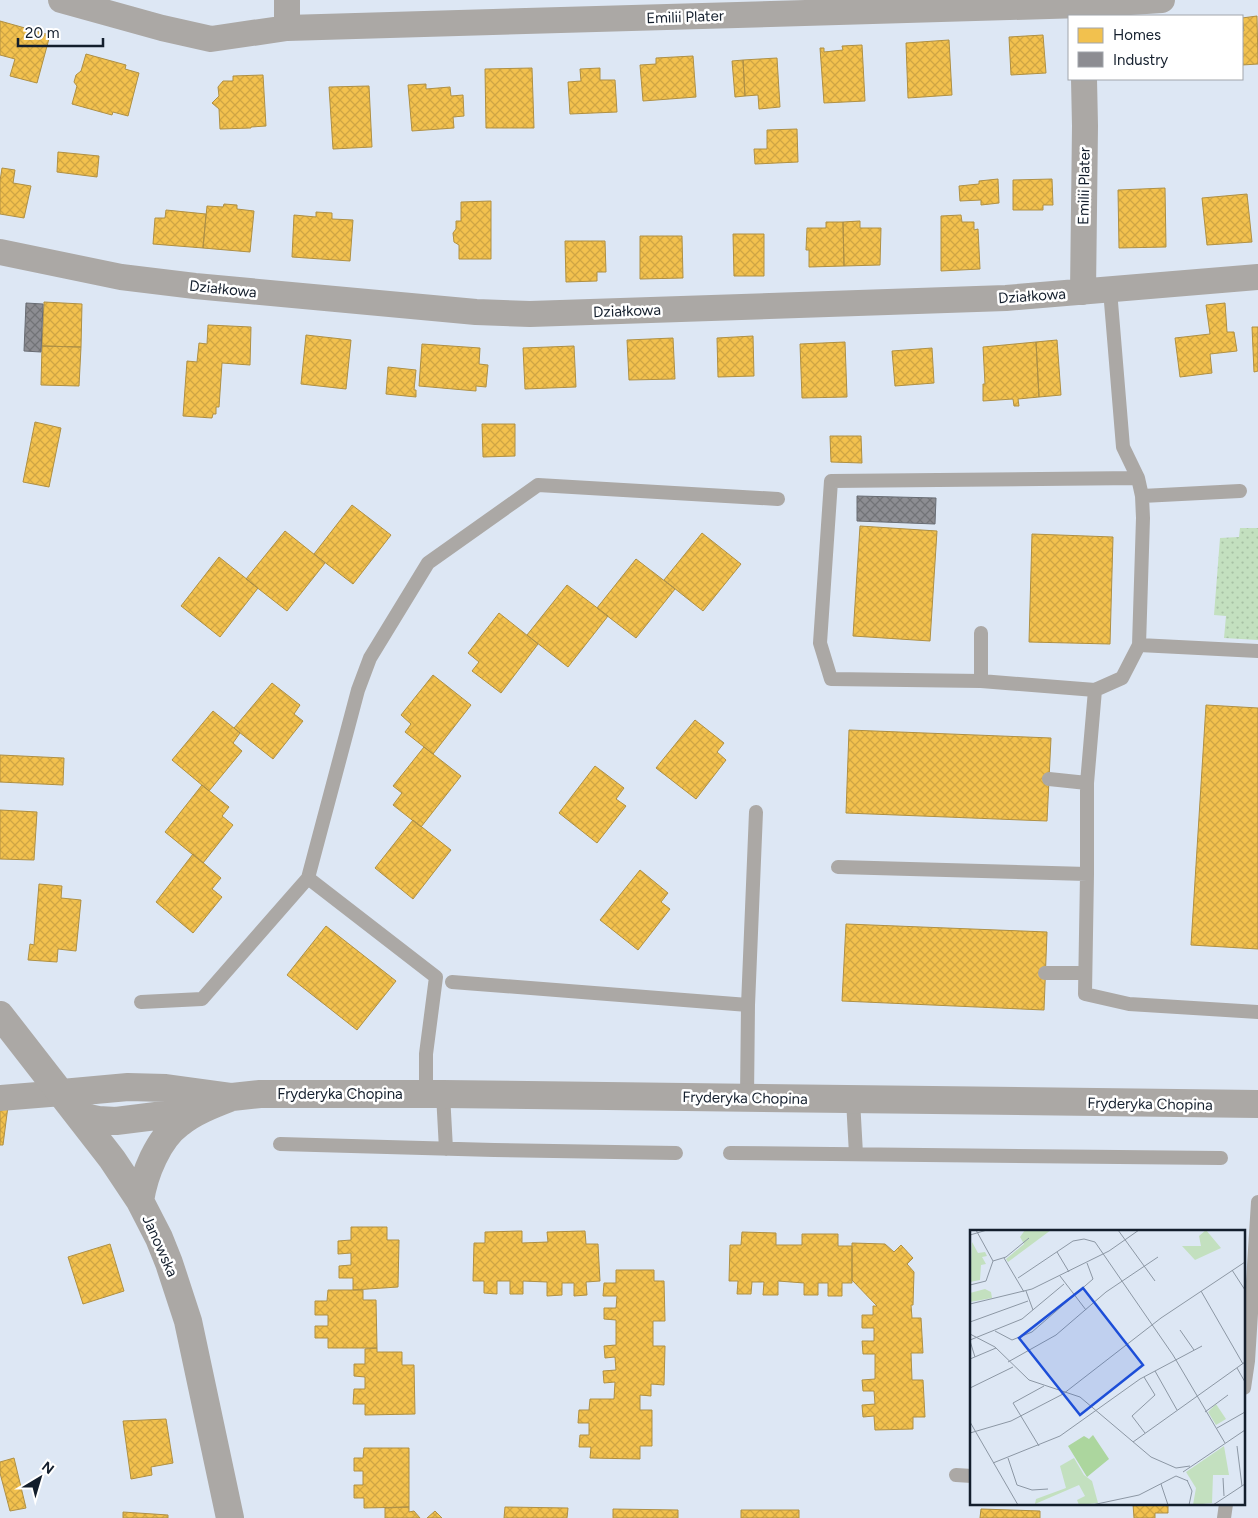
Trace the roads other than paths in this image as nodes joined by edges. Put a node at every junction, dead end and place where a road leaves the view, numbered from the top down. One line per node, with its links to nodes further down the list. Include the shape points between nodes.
1 (60, 0): 5 (street, Emilii Plater, via 212,39)
2 (287, 0): 5 (street)
3 (1162, 0): 4 (street, Emilii Plater)
4 (1082, 7): 5 (street, Emilii Plater)
5 (287, 28)
6 (1084, 80): 10 (street, Emilii Plater)
7 (0, 252): 10 (street, Działkowa, via 121,277 195,286 476,312 530,314 1006,298)
8 (1258, 277): 9 (street, Działkowa)
9 (1110, 290): 10 (street, Działkowa); 11 (lane, via 1123,447)
10 (1083, 292)
11 (1138, 478): 13 (lane); 18 (lane, via 831,482 820,643 831,679)
12 (1240, 491): 13 (lane)
13 (1142, 496): 16 (lane)
14 (778, 499): 25 (lane, via 538,486 428,564 370,658 358,690)
15 (981, 633): 18 (lane)
16 (1138, 645): 17 (lane); 19 (lane, via 1122,678)
17 (1258, 651)
18 (981, 681): 19 (lane)
19 (1095, 690): 21 (lane)
20 (1049, 779): 21 (lane)
21 (1087, 783): 24 (lane)
22 (756, 812): 30 (lane)
23 (838, 867): 24 (lane)
24 (1088, 874): 27 (lane)
25 (308, 878): 29 (lane, via 202,999); 34 (lane, via 436,977 426,1054)
26 (1045, 973): 27 (lane)
27 (1085, 973): 31 (lane, via 1085,994 1129,1004)
28 (452, 982): 30 (lane)
29 (141, 1002)
30 (748, 1005): 37 (lane)
31 (1258, 1012)
32 (0, 1015): 33 (street, Janowska)
33 (62, 1093): 35 (street, Fryderyka Chopina, via 128,1087 166,1088); 36 (street); 41 (street, Janowska)
34 (435, 1094): 35 (street, Fryderyka Chopina, via 260,1094); 37 (street, Fryderyka Chopina); 43 (lane)
35 (232, 1097): 40 (street, Fryderyka Chopina)
36 (0, 1098)
37 (747, 1098): 38 (street, Fryderyka Chopina)
38 (853, 1100): 39 (street, Fryderyka Chopina); 46 (lane)
39 (1258, 1104)
40 (197, 1112): 41 (street, Fryderyka Chopina, via 116,1122); 48 (street, Fryderyka Chopina, via 180,1122 157,1151 142,1184)
41 (79, 1116): 48 (street, Janowska)
42 (280, 1144): 43 (lane)
43 (446, 1149): 45 (lane)
44 (730, 1152): 46 (lane)
45 (676, 1153)
46 (856, 1154): 47 (lane)
47 (1221, 1158)
48 (140, 1200): 53 (street, Janowska, via 169,1263 188,1321)
49 (1258, 1202): 50 (lane)
50 (1246, 1374)
51 (956, 1475): 52 (lane)
52 (970, 1476)
53 (230, 1518)

